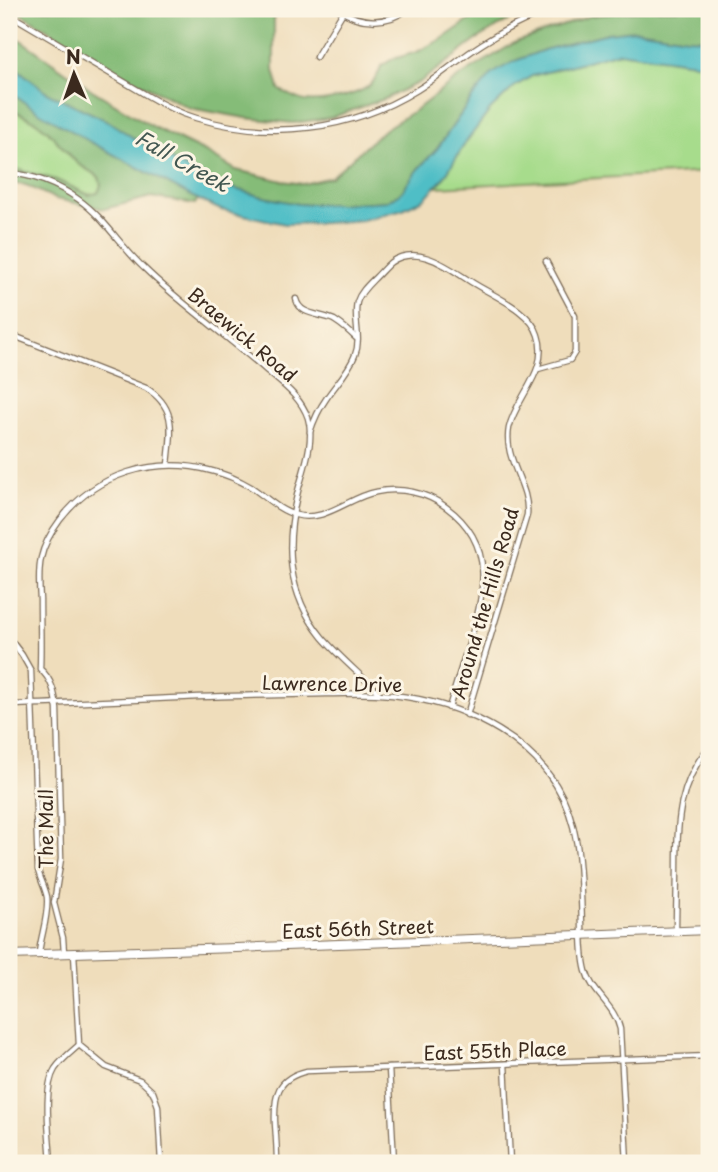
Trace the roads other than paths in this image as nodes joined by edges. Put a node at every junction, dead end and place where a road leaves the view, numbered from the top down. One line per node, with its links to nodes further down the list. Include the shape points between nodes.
1 (408, 9): 3 (street, via 379,21 358,19)
2 (554, 9): 4 (street, via 498,34 428,84 385,107 326,125 271,130 224,125 171,108)
3 (341, 10): 5 (street)
4 (9, 14)
5 (316, 57)
6 (9, 173): 12 (street, Braewick Road, via 52,185 91,209 141,266 294,395 304,408)
7 (546, 261): 11 (street, via 575,313 575,352 570,360)
8 (296, 299): 10 (street, via 302,309 332,319)
9 (9, 334): 13 (street, via 153,392 170,418)
10 (357, 338): 11 (street, Around the Hills Road, via 356,306 361,293 391,262 422,256 527,316 540,339); 12 (street, Around the Hills Road, via 355,356 320,408)
11 (537, 369): 23 (street, Around the Hills Road, via 508,433 527,518)
12 (310, 432): 14 (street)
13 (168, 465): 14 (street, via 227,476); 16 (street, via 137,469 92,489 52,531 39,571)
14 (292, 514): 18 (street, via 290,556 303,606 327,642); 22 (street, via 321,515 364,495 393,489 429,497 461,520 479,552 482,595)
15 (9, 638): 17 (street)
16 (40, 669): 17 (street); 19 (street, via 50,682)
17 (31, 671): 20 (street, The Mall)
18 (380, 694): 19 (street, Lawrence Drive); 22 (street, Lawrence Drive)
19 (56, 703): 20 (street, Lawrence Drive); 26 (street, The Mall, via 61,859)
20 (32, 704): 21 (street, Lawrence Drive); 25 (street, The Mall, via 38,870)
21 (9, 705)
22 (449, 708): 23 (street, Lawrence Drive)
23 (467, 715): 31 (street, Lawrence Drive, via 522,746 560,793 578,847)
24 (709, 747): 30 (street, via 689,779 679,815)
25 (47, 901): 26 (street); 27 (street, The Mall)
26 (54, 901): 28 (street, The Mall)
27 (46, 917): 28 (street); 33 (street, The Mall)
28 (57, 917): 32 (street, The Mall)
29 (709, 930): 30 (main road, East 56th Street)
30 (676, 932): 31 (main road, East 56th Street)
31 (582, 935): 32 (main road, East 56th Street); 37 (street, Lawrence Drive, via 588,977 618,1021)
32 (69, 953): 33 (main road, East 56th Street); 35 (street, The Mall)
33 (39, 954): 34 (main road, East 56th Street)
34 (9, 955)
35 (79, 1045): 40 (street, via 59,1064 48,1085); 41 (street, via 106,1067 140,1080 153,1092)
36 (709, 1056): 37 (street, East 55th Place)
37 (622, 1060): 38 (street, East 55th Place); 45 (street, Lawrence Drive)
38 (505, 1064): 39 (street, East 55th Place); 44 (street)
39 (389, 1068): 42 (street, East 55th Place, via 307,1071 285,1082 275,1102); 43 (street)
40 (51, 1163)
41 (160, 1163)
42 (277, 1163)
43 (394, 1163)
44 (510, 1163)
45 (627, 1163)

